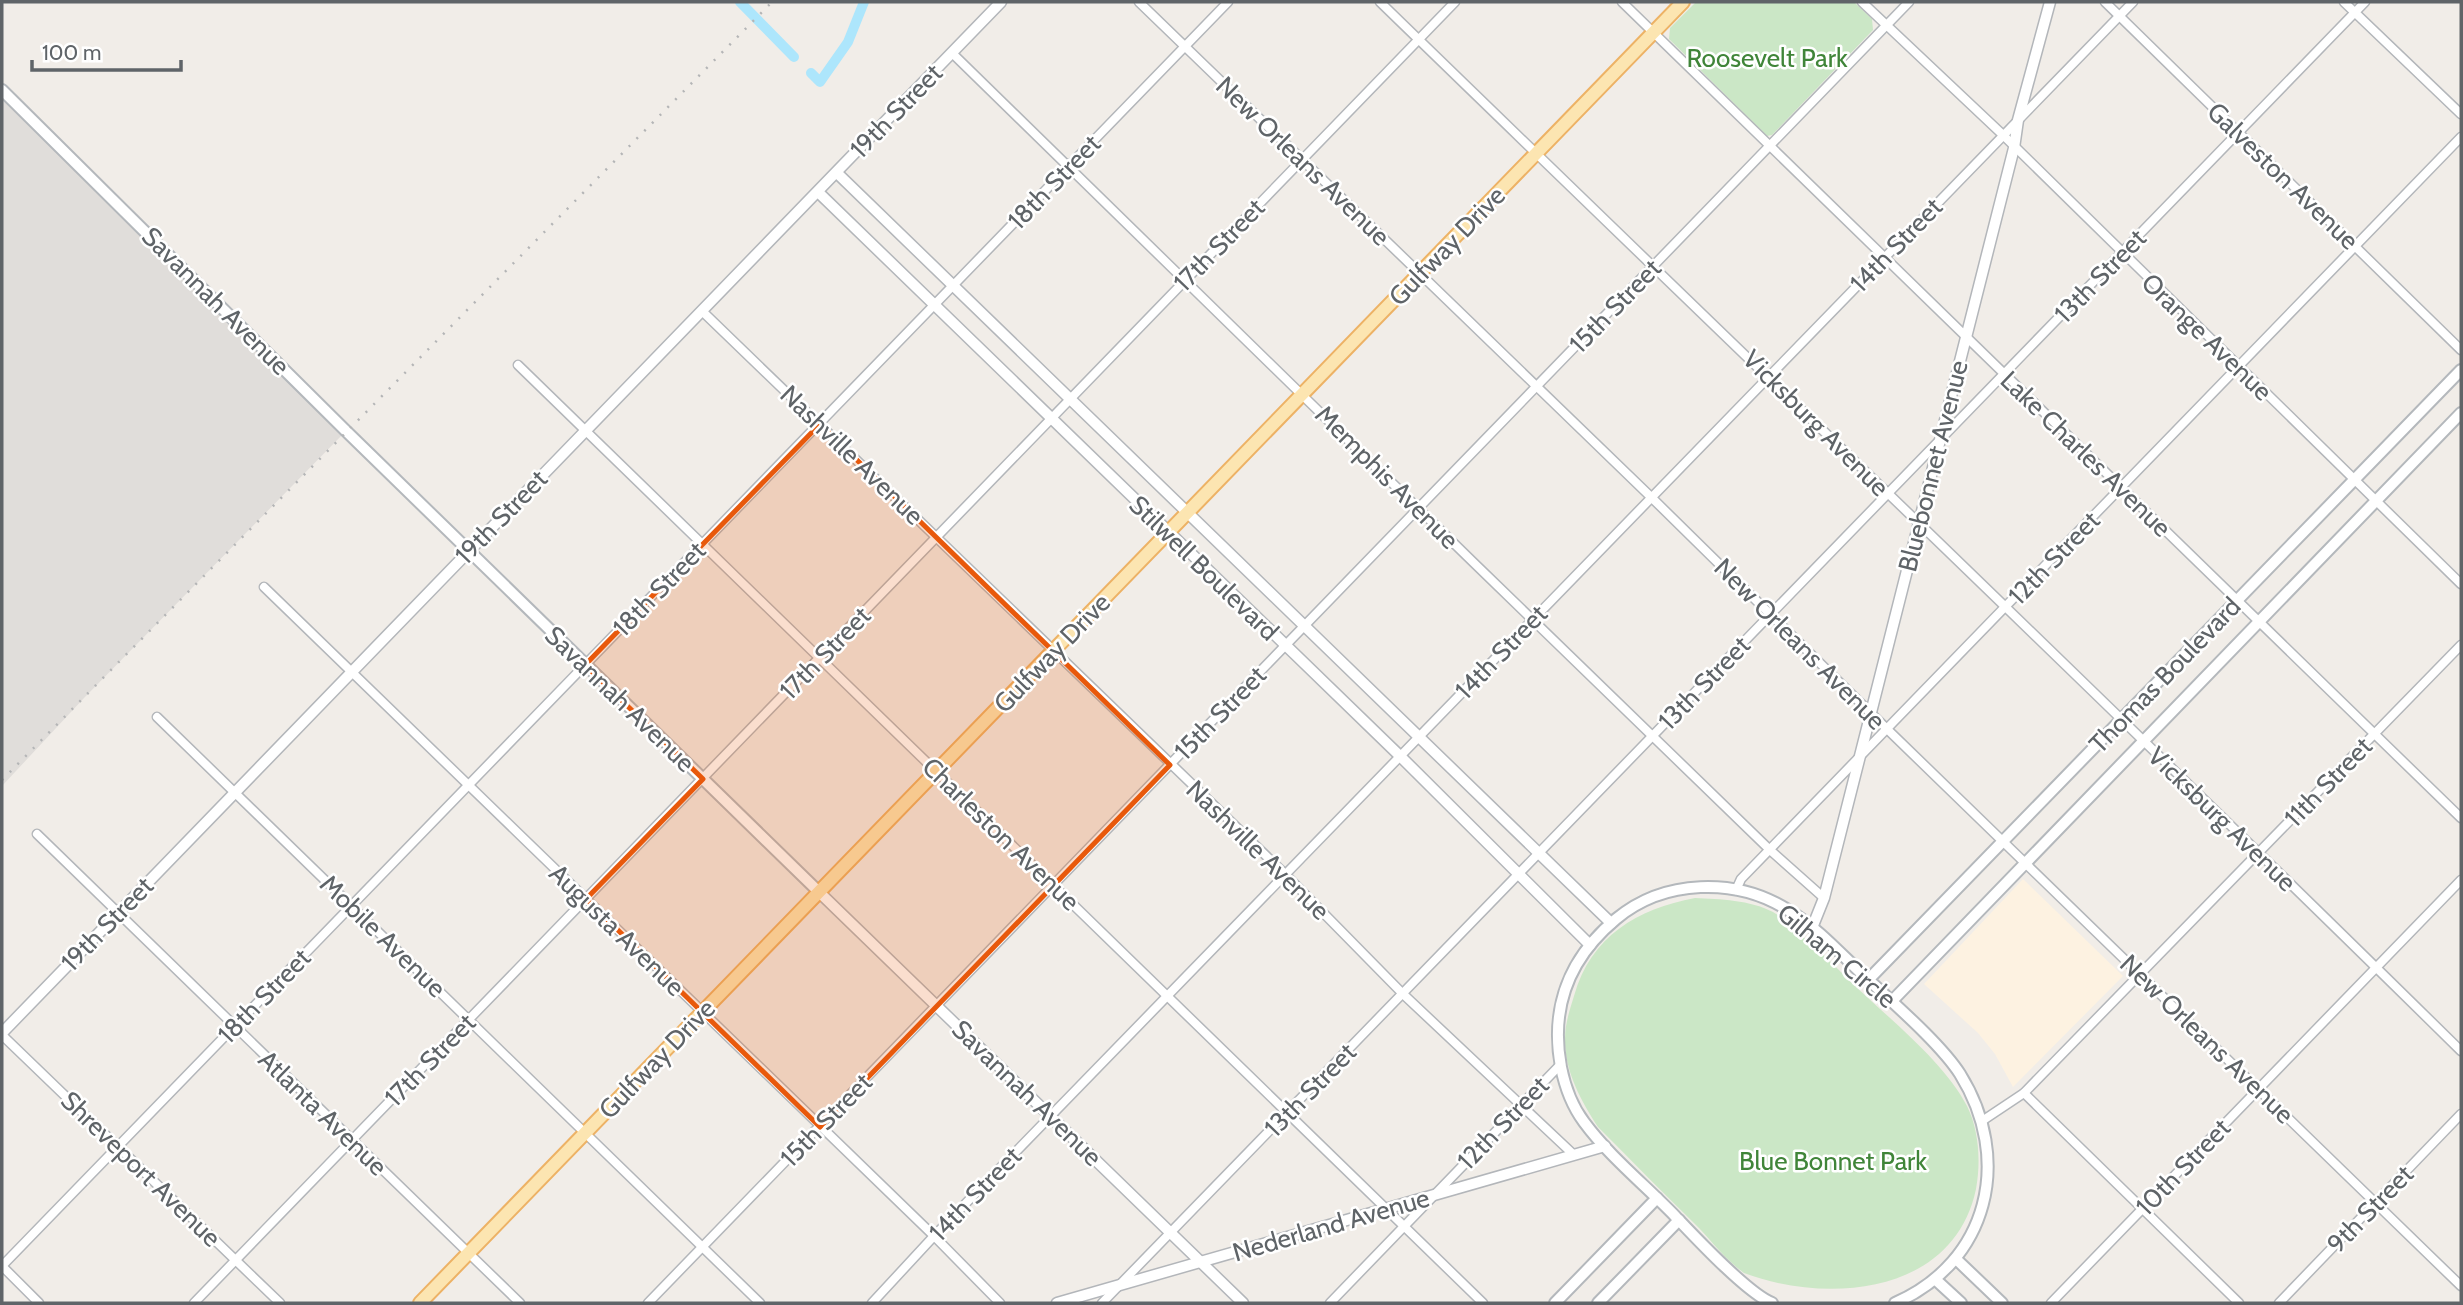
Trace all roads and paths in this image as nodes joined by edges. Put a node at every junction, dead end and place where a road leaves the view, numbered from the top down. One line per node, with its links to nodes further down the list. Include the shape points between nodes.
1 (1001, 2): 21 (street, 19th Street)
2 (1139, 2): 20 (street, New Orleans Avenue)
3 (1228, 2): 20 (street, 18th Street)
4 (1380, 2): 19 (street, Vicksburg Avenue)
5 (1455, 2): 19 (street, 17th Street)
6 (1622, 2): 18 (street, Lake Charles Avenue)
7 (1683, 2): 18 (main road, Gulfway Drive)
8 (1862, 2): 17 (street, Orange Avenue)
9 (1909, 2): 17 (street, 15th Street)
10 (2050, 2): 24 (street, Bluebonnet Avenue)
11 (2105, 2): 16 (street, Galveston Avenue)
12 (2133, 2): 16 (street, 14th Street)
13 (2344, 2): 15 (street)
14 (2365, 2): 15 (street, 13th Street)
15 (2355, 12): 23 (street); 25 (street, 13th Street)
16 (2119, 16): 24 (street, 14th Street); 25 (street, Galveston Avenue)
17 (1886, 25): 26 (street, Orange Avenue); 28 (street, 15th Street)
18 (1653, 32): 28 (street, Lake Charles Avenue); 30 (main road, Gulfway Drive)
19 (1418, 39): 30 (street, Vicksburg Avenue); 31 (street, 17th Street)
20 (1185, 46): 31 (street, New Orleans Avenue); 32 (street, 18th Street)
21 (952, 53): 32 (street, Memphis Avenue); 33 (street, 19th Street)
22 (2, 90): 70 (main road, Savannah Avenue)
23 (2461, 114)
24 (2018, 120): 26 (street, 14th Street); 29 (street, Bluebonnet Avenue)
25 (2238, 132): 35 (street, Galveston Avenue); 36 (street, 13th Street)
26 (2003, 135): 29 (street, Orange Avenue); 37 (street, 14th Street)
27 (2461, 137): 35 (street, 12th Street)
28 (1770, 146): 37 (street, Lake Charles Avenue); 38 (street, 15th Street)
29 (2014, 148): 36 (street, Orange Avenue); 44 (street, Bluebonnet Avenue)
30 (1536, 153): 38 (street, Vicksburg Avenue); 39 (main road, Gulfway Drive)
31 (1302, 159): 39 (street, New Orleans Avenue); 40 (street, 17th Street)
32 (1068, 167): 40 (street, Memphis Avenue); 41 (street, 18th Street)
33 (836, 173): 34 (street, 19th Street); 41 (street, Stilwell Boulevard)
34 (818, 192): 42 (street, Stilwell Boulevard); 43 (street, 19th Street)
35 (2355, 246): 45 (street, Galveston Avenue); 47 (street, 12th Street)
36 (2122, 253): 47 (street, Orange Avenue); 49 (street, 13th Street)
37 (1885, 256): 44 (street, Lake Charles Avenue); 50 (street, 14th Street)
38 (1654, 266): 50 (street, Vicksburg Avenue); 51 (street, 15th Street)
39 (1420, 273): 51 (street, New Orleans Avenue); 52 (main road, Gulfway Drive)
40 (1185, 280): 52 (street, Memphis Avenue); 53 (street, 17th Street)
41 (953, 286): 42 (street, 18th Street); 53 (street, Stilwell Boulevard)
42 (934, 306): 55 (street, Stilwell Boulevard); 56 (street, 18th Street)
43 (702, 311): 56 (street, Nashville Avenue); 57 (street, 19th Street)
44 (1966, 336): 49 (street, Lake Charles Avenue); 58 (street, Bluebonnet Avenue)
45 (2461, 350)
46 (518, 365): 57 (street, Charleston Avenue)
47 (2238, 367): 59 (street, Orange Avenue); 60 (street, 12th Street)
48 (2461, 370): 59 (main road, Thomas Boulevard)
49 (2005, 373): 58 (street, 13th Street); 60 (street, Lake Charles Avenue)
50 (1769, 376): 61 (street, Vicksburg Avenue); 62 (street, 14th Street)
51 (1536, 387): 62 (street, New Orleans Avenue); 64 (street, 15th Street)
52 (1303, 394): 64 (street, Memphis Avenue); 65 (main road, Gulfway Drive)
53 (1070, 400): 55 (street, 17th Street); 65 (street, Stilwell Boulevard)
54 (2461, 414): 63 (main road, Thomas Boulevard)
55 (1051, 419): 67 (street, Stilwell Boulevard); 68 (street, 17th Street)
56 (820, 424): 68 (street, Nashville Avenue); 69 (street, 18th Street)
57 (585, 431): 69 (street, Charleston Avenue); 70 (street, 19th Street)
58 (1940, 440): 61 (street, 13th Street); 66 (street, Bluebonnet Avenue)
59 (2354, 480): 63 (street, Orange Avenue); 73 (main road, Thomas Boulevard)
60 (2121, 489): 73 (street, Lake Charles Avenue); 74 (street, 12th Street)
61 (1887, 494): 66 (street, Vicksburg Avenue); 75 (street, 13th Street)
62 (1651, 497): 75 (street, New Orleans Avenue); 76 (street, 14th Street)
63 (2376, 501): 71 (street, Orange Avenue); 77 (main road, Thomas Boulevard)
64 (1418, 508): 76 (street, Memphis Avenue); 78 (street, 15th Street)
65 (1188, 513): 67 (main road, Gulfway Drive); 78 (street, Stilwell Boulevard)
66 (1919, 524): 74 (street, Vicksburg Avenue); 85 (street, Bluebonnet Avenue)
67 (1168, 533): 80 (street, Stilwell Boulevard); 81 (main road, Gulfway Drive)
68 (937, 538): 81 (street, Nashville Avenue); 82 (street, 17th Street)
69 (702, 544): 82 (street, Charleston Avenue); 83 (street, 18th Street)
70 (468, 551): 83 (main road, Savannah Avenue); 84 (street, 19th Street)
71 (2461, 584)
72 (264, 587): 84 (street, Augusta Avenue)
73 (2238, 600): 77 (street, Lake Charles Avenue); 87 (main road, Thomas Boulevard)
74 (2005, 608): 87 (street, Vicksburg Avenue); 88 (street, 12th Street)
75 (1770, 615): 85 (street, New Orleans Avenue); 90 (street, 13th Street)
76 (1533, 619): 90 (street, Memphis Avenue); 91 (street, 14th Street)
77 (2260, 621): 89 (street, Lake Charles Avenue); 92 (main road, Thomas Boulevard)
78 (1304, 626): 80 (street, 15th Street); 91 (street, Stilwell Boulevard)
79 (2461, 645): 89 (street, 11th Street)
80 (1285, 646): 93 (street, Stilwell Boulevard); 95 (street, 15th Street)
81 (1053, 652): 95 (street, Nashville Avenue); 96 (main road, Gulfway Drive)
82 (820, 658): 96 (street, Charleston Avenue); 97 (street, 17th Street)
83 (585, 665): 97 (main road, Savannah Avenue); 98 (street, 18th Street)
84 (351, 672): 98 (street, Augusta Avenue); 99 (street, 19th Street)
85 (1871, 713): 88 (street, New Orleans Avenue); 94 (street, Bluebonnet Avenue)
86 (157, 716): 99 (street, Mobile Avenue)
87 (2121, 720): 92 (street, Vicksburg Avenue); 102 (main road, Thomas Boulevard)
88 (1886, 729): 94 (street, 12th Street); 102 (street, New Orleans Avenue)
89 (2375, 734): 100 (street, Lake Charles Avenue); 105 (street, 11th Street)
90 (1653, 735): 103 (street, Memphis Avenue); 104 (street, 13th Street)
91 (1420, 736): 93 (street, 14th Street); 104 (street, Stilwell Boulevard)
92 (2143, 742): 105 (street, Vicksburg Avenue); 106 (main road, Thomas Boulevard)
93 (1401, 756): 107 (street, Stilwell Boulevard); 108 (street, 14th Street)
94 (1860, 757): 103 (street, 12th Street); 113 (street, Bluebonnet Avenue)
95 (1170, 765): 108 (street, Nashville Avenue); 110 (street, 15th Street)
96 (937, 772): 110 (street, Charleston Avenue); 112 (main road, Gulfway Drive)
97 (703, 779): 112 (main road, Savannah Avenue); 114 (street, 17th Street)
98 (469, 785): 114 (street, Augusta Avenue); 115 (street, 18th Street)
99 (235, 792): 115 (street, Mobile Avenue); 116 (street, 19th Street)
100 (2461, 818)
101 (37, 834): 116 (street, Atlanta Avenue)
102 (2004, 841): 106 (street, New Orleans Avenue); 122 (main road, Thomas Boulevard)
103 (1770, 850): 111 (street, 12th Street); 113 (street, Memphis Avenue)
104 (1539, 853): 107 (street, 13th Street); 117 (street, Stilwell Boulevard)
105 (2258, 853): 120 (street, Vicksburg Avenue); 121 (street, 11th Street)
106 (2026, 863): 121 (street, New Orleans Avenue); 125 (main road, Thomas Boulevard)
107 (1519, 874): 119 (street, Stilwell Boulevard); 123 (street, 13th Street)
108 (1286, 875): 123 (street, Nashville Avenue); 124 (street, 14th Street)
109 (2461, 880): 120 (street, 10th Street)
110 (1054, 885): 124 (street, Charleston Avenue); 126 (street, 15th Street)
111 (1736, 890): 117 (main road, Gilham Circle, via 1698,887 1665,893); 118 (main road, Gilham Circle, via 1767,898)
112 (820, 892): 126 (street, Savannah Avenue); 127 (main road, Gulfway Drive)
113 (1824, 898): 118 (street, Bluebonnet Avenue)
114 (586, 899): 127 (street, Augusta Avenue); 128 (street, 17th Street)
115 (352, 906): 128 (street, Mobile Avenue); 129 (street, 18th Street)
116 (118, 913): 129 (street, Atlanta Avenue); 130 (street, 19th Street)
117 (1611, 923): 119 (main road, Gilham Circle)
118 (1812, 928): 122 (main road, Gilham Circle)
119 (1590, 945): 132 (main road, Gilham Circle, via 1573,969 1562,997 1557,1039)
120 (2376, 968): 131 (street, Vicksburg Avenue); 133 (street, 10th Street)
121 (2140, 975): 133 (street, New Orleans Avenue); 134 (street, 11th Street)
122 (1868, 980): 125 (main road, Gilham Circle)
123 (1404, 994): 135 (street, Nashville Avenue); 136 (street, 13th Street)
124 (1169, 996): 136 (street, Charleston Avenue); 138 (street, 14th Street)
125 (1892, 1002): 139 (main road, Gilham Circle, via 1958,1070)
126 (937, 1006): 138 (street, Savannah Avenue); 140 (street, 15th Street)
127 (702, 1013): 140 (street, Augusta Avenue); 141 (main road, Gulfway Drive)
128 (469, 1020): 141 (street, Mobile Avenue); 142 (street, 17th Street)
129 (235, 1026): 142 (street, Atlanta Avenue); 143 (street, 18th Street)
130 (2, 1034): 143 (street, Shreveport Avenue)
131 (2461, 1051)
132 (1561, 1064): 135 (street, 12th Street); 144 (main road, Gilham Circle, via 1572,1102)
133 (2259, 1090): 148 (street, New Orleans Avenue); 150 (street, 10th Street)
134 (2024, 1093): 139 (street, 11th Street); 150 (street)
135 (1521, 1106): 145 (street, Nashville Avenue); 146 (street, 12th Street)
136 (1288, 1113): 149 (street, Charleston Avenue); 153 (street, 13th Street)
137 (2461, 1114): 148 (street, 9th Street)
138 (1052, 1116): 153 (street, Savannah Avenue); 154 (street, 14th Street)
139 (1982, 1121): 157 (main road, Gilham Circle, via 1988,1160 1984,1197 1980,1215)
140 (820, 1127): 154 (street, Augusta Avenue); 155 (street, 15th Street)
141 (586, 1133): 155 (street, Mobile Avenue); 156 (main road, Gulfway Drive)
142 (352, 1141): 156 (street, Atlanta Avenue); 158 (street, 17th Street)
143 (117, 1146): 158 (street, Shreveport Avenue); 160 (street, 18th Street)
144 (1605, 1146): 145 (street, Nederland Avenue); 147 (main road, Gilham Circle)
145 (1574, 1155): 146 (street, Nederland Avenue)
146 (1432, 1195): 149 (street, Nederland Avenue); 152 (street, 12th Street)
147 (1657, 1198): 151 (main road, Gilham Circle); 178 (main road)
148 (2375, 1203): 163 (street, New Orleans Avenue); 186 (street, 9th Street)
149 (1386, 1208): 152 (street, Charleston Avenue); 159 (street, Nederland Avenue)
150 (2143, 1209): 184 (street, 10th Street); 185 (street)
151 (1679, 1220): 179 (main road); 180 (main road, Gilham Circle)
152 (1404, 1228): 176 (street, 12th Street); 177 (street, Charleston Avenue)
153 (1171, 1234): 159 (street, Savannah Avenue); 162 (street, 13th Street)
154 (934, 1236): 171 (street, 14th Street); 172 (street, Augusta Avenue)
155 (702, 1247): 169 (street, 15th Street); 170 (street, Mobile Avenue)
156 (468, 1254): 167 (main road, Gulfway Drive); 168 (street, Atlanta Avenue)
157 (1956, 1259): 161 (main road, Gilham Circle); 183 (main road)
158 (236, 1260): 165 (street, 17th Street); 166 (street, Shreveport Avenue)
159 (1201, 1263): 162 (street, Nederland Avenue); 175 (street, Savannah Avenue)
160 (2, 1266): 164 (street)
161 (1937, 1280): 181 (main road, Gilham Circle); 182 (main road)
162 (1120, 1285): 173 (street, Nederland Avenue); 174 (street, 13th Street)
163 (2461, 1286)
164 (39, 1303)
165 (194, 1303)
166 (280, 1303)
167 (421, 1303)
168 (520, 1303)
169 (648, 1303)
170 (760, 1303)
171 (872, 1303)
172 (1000, 1303)
173 (1057, 1303)
174 (1102, 1303)
175 (1243, 1303)
176 (1330, 1303)
177 (1483, 1303)
178 (1555, 1303)
179 (1598, 1303)
180 (1769, 1303)
181 (1895, 1303)
182 (1961, 1303)
183 (2001, 1303)
184 (2051, 1303)
185 (2239, 1303)
186 (2278, 1303)

